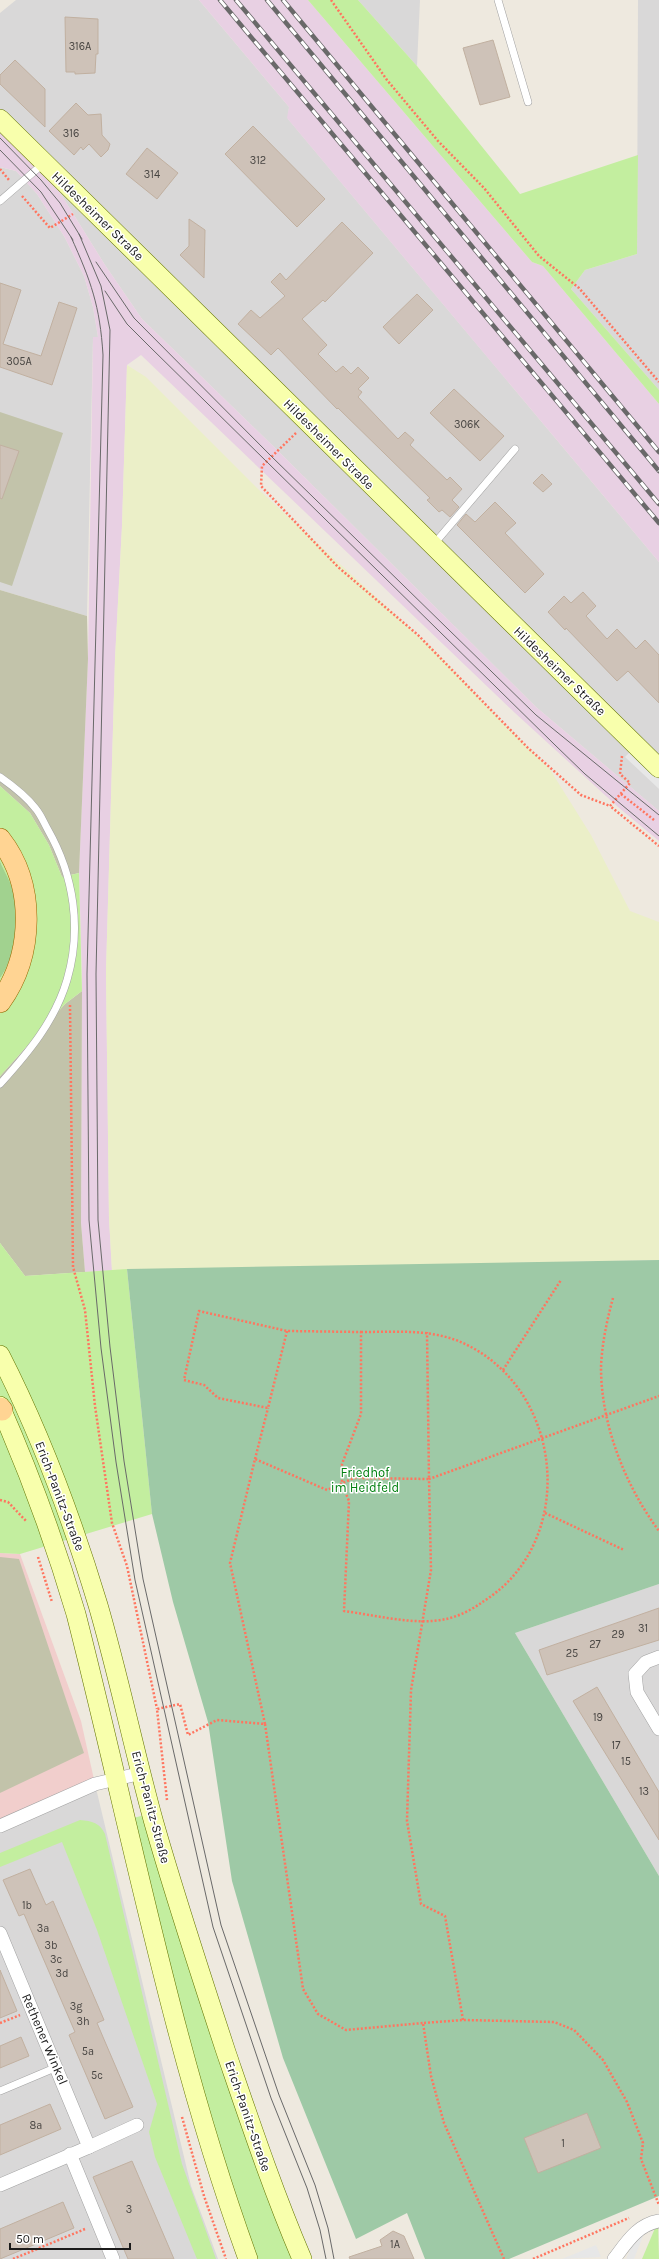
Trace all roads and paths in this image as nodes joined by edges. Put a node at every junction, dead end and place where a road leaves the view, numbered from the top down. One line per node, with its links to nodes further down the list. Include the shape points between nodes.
1 (331, 0): 10 (path, via 387,80 438,141 484,188 539,256 579,288)
2 (498, 0): 3 (lane)
3 (528, 102)
4 (0, 119): 5 (main road, Hildesheimer Straße)
5 (44, 163): 7 (lane); 11 (main road, Hildesheimer Straße)
6 (0, 169): 7 (path)
7 (16, 187): 8 (lane); 9 (path, via 50,228)
8 (0, 201)
9 (75, 213)
10 (659, 382)
11 (308, 422): 13 (main road, Hildesheimer Straße); 18 (path, via 262,466 261,486 338,567 418,635 528,748 581,795)
12 (514, 449): 13 (lane)
13 (432, 546): 14 (main road, Hildesheimer Straße)
14 (627, 736): 15 (main road, Hildesheimer Straße); 17 (path, via 619,767 620,774 630,783)
15 (659, 768)
16 (0, 777): 22 (lane, via 17,789 37,810 55,842 66,871 74,904 74,944)
17 (621, 794): 18 (path); 19 (path)
18 (610, 806): 21 (path)
19 (654, 820)
20 (0, 839): 23 (main road, via 8,849 20,875 25,899 26,927 23,951 14,978)
21 (659, 846)
22 (67, 980): 24 (lane, via 54,1012 32,1049); 46 (path, via 72,1019 73,1267 85,1310 95,1406 112,1523 127,1566)
23 (0, 1002)
24 (0, 1084)
25 (561, 1280): 31 (path)
26 (613, 1298): 35 (path, via 603,1342 601,1367)
27 (287, 1331): 28 (path); 34 (path); 34 (path, via 199,1311 184,1380 204,1385 218,1398)
28 (362, 1332): 29 (path); 39 (path, via 361,1414 342,1464)
29 (427, 1332): 31 (path, via 451,1338 471,1347); 38 (path)
30 (0, 1355): 51 (main road, Erich-Panitz-Straße, via 24,1403 81,1549)
31 (503, 1370): 36 (path, via 528,1402)
32 (659, 1396): 35 (path)
33 (1, 1408): 52 (main road, Erich-Panitz-Straße, via 58,1556 100,1710)
34 (268, 1408): 37 (path)
35 (607, 1416): 36 (path); 41 (path, via 618,1454 634,1492)
36 (542, 1438): 38 (path); 40 (path, via 549,1477)
37 (255, 1459): 39 (path, via 327,1490); 49 (path, via 230,1563)
38 (430, 1479): 39 (path, via 354,1478); 43 (path, via 431,1570)
39 (342, 1484): 43 (path, via 349,1501 344,1611)
40 (545, 1513): 42 (path); 43 (path, via 534,1545 524,1563 508,1582 470,1610 446,1619)
41 (659, 1531)
42 (624, 1550)
43 (423, 1621): 57 (path, via 411,1690 407,1821 421,1904 445,1916)
44 (659, 1657): 50 (street, via 646,1662 635,1674 637,1692)
45 (159, 1703): 46 (path)
46 (157, 1709): 47 (path, via 180,1704); 53 (path, via 168,1809)
47 (183, 1718): 48 (path); 49 (path, via 188,1736 217,1720)
48 (182, 1722)
49 (265, 1724): 59 (path, via 302,1989 318,2014 346,2030)
50 (659, 1730)
51 (142, 1773): 52 (street); 53 (main road, Erich-Panitz-Straße)
52 (116, 1780): 54 (street, via 95,1784); 73 (main road, Erich-Panitz-Straße, via 175,2022 209,2145)
53 (152, 1813): 74 (main road, Erich-Panitz-Straße, via 251,2127)
54 (0, 1826)
55 (1, 1940): 56 (street, Rethener Winkel)
56 (33, 2009): 58 (path); 60 (street, Rethener Winkel)
57 (463, 2020): 59 (path); 66 (path, via 554,2022 574,2030 588,2042 603,2060 627,2102 643,2143 640,2159)
58 (0, 2023)
59 (423, 2024): 75 (path, via 431,2076 444,2123)
60 (57, 2067): 61 (lane); 63 (street, Rethener Winkel)
61 (0, 2091)
62 (137, 2125): 63 (street)
63 (89, 2147): 64 (street)
64 (70, 2154): 65 (street); 70 (street)
65 (0, 2185)
66 (659, 2205): 67 (path)
67 (652, 2209)
68 (631, 2218): 76 (path)
69 (659, 2221): 77 (street, via 644,2225 633,2234)
70 (98, 2224): 71 (path); 72 (street)
71 (13, 2259)
72 (113, 2259)
73 (248, 2259)
74 (302, 2259)
75 (504, 2259)
76 (533, 2259)
77 (614, 2259)

